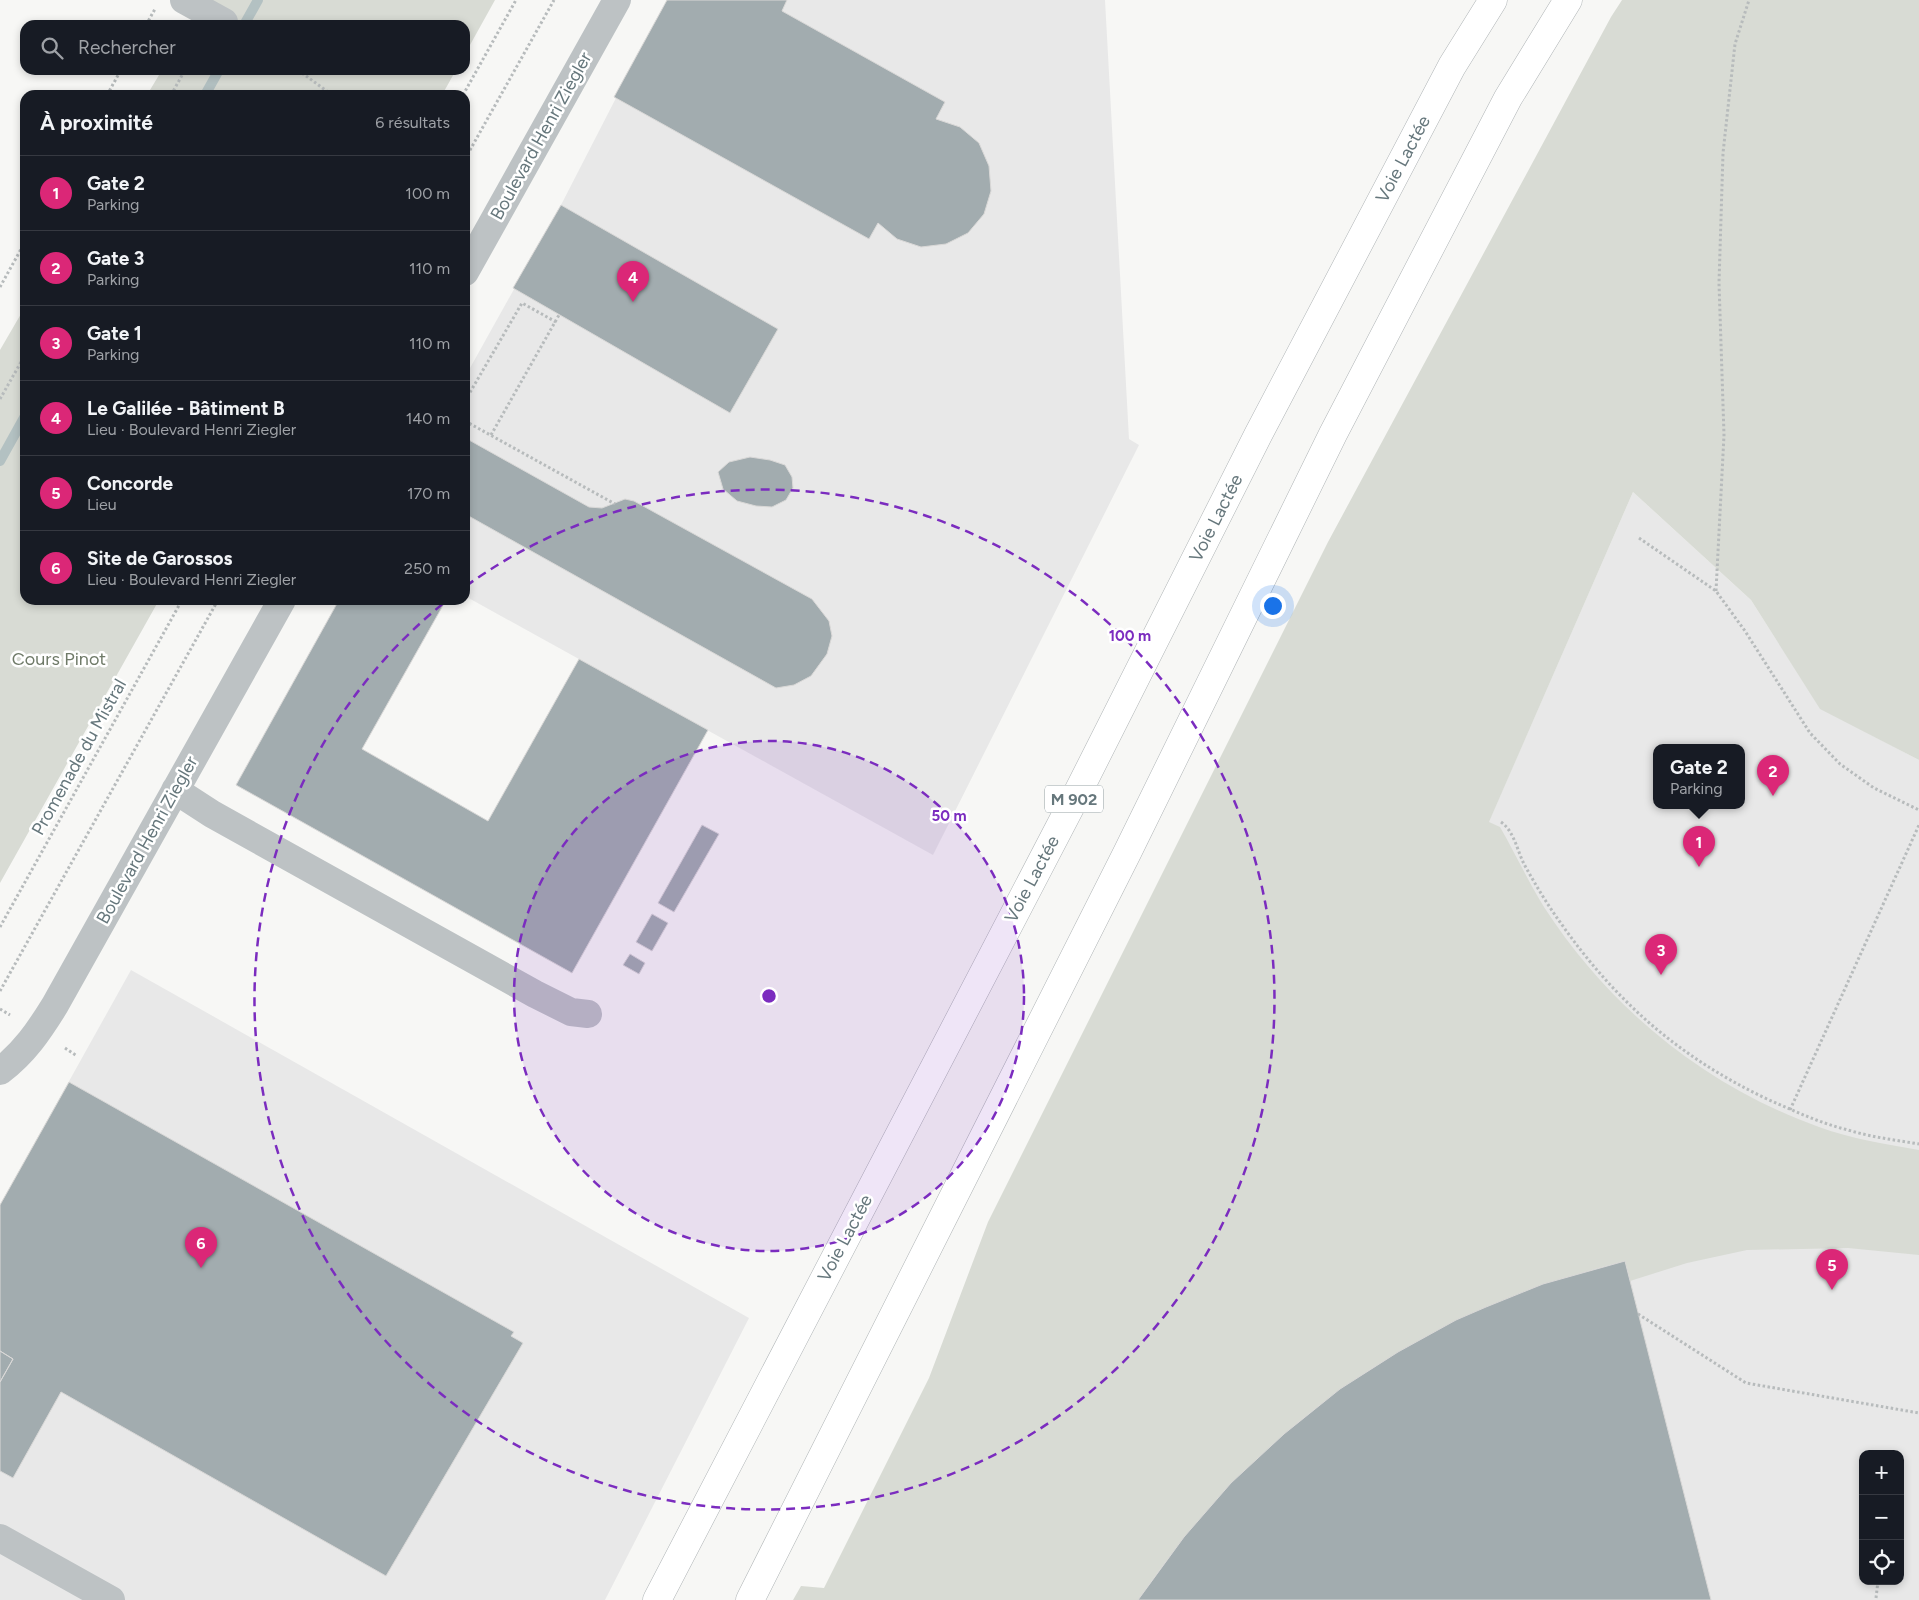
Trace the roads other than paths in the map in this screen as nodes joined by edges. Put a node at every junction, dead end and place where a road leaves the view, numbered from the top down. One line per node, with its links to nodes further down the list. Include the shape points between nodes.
1 (184, 0): 5 (street)
2 (617, 0): 6 (street, Boulevard Henri Ziegler)
3 (1493, 0): 13 (highway, Voie Lactée / M 902, via 1452,66 1258,435 1073,801)
4 (1568, 0): 14 (highway, via 1508,98 1333,434 1109,888)
5 (220, 20)
6 (470, 263)
7 (279, 605): 8 (street, Boulevard Henri Ziegler)
8 (175, 790): 9 (street, via 212,814 535,994 571,1012); 10 (street, Boulevard Henri Ziegler, via 40,1031 11,1063)
9 (588, 1014)
10 (0, 1070)
11 (0, 1538): 12 (street)
12 (111, 1600)
13 (657, 1600)
14 (750, 1600)

